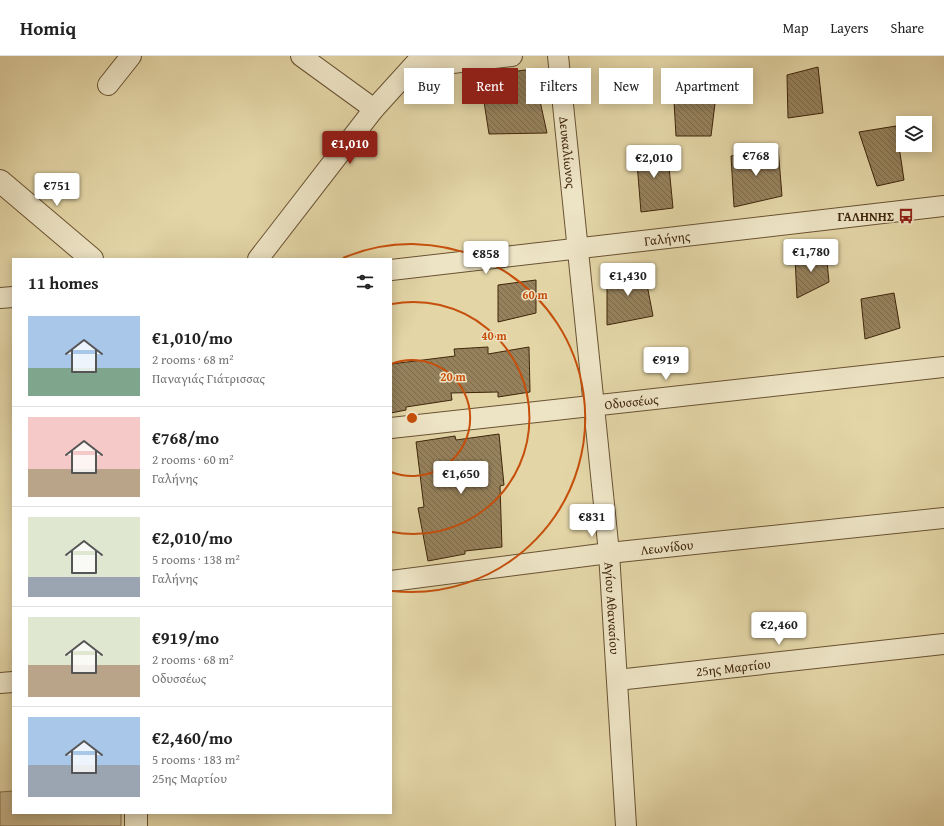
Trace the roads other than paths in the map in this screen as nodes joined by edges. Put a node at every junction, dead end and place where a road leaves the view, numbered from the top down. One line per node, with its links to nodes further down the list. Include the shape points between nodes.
1 (131, 56): 6 (street)
2 (301, 56): 7 (street)
3 (512, 56): 5 (street, via 444,64)
4 (558, 56): 10 (street, Δευκαλίωνος)
5 (421, 57): 7 (street)
6 (108, 85)
7 (374, 109): 12 (street)
8 (0, 181): 11 (street)
9 (944, 206): 10 (street, Γαλήνης)
10 (577, 249): 13 (street, Γαλήνης); 17 (street, Αγίου Αθανασίου)
11 (91, 258)
12 (259, 258)
13 (392, 270)
14 (12, 297): 15 (street)
15 (0, 298)
16 (944, 368): 17 (street, Οδυσσέως)
17 (594, 405): 18 (street, Οδυσσέως); 20 (street, Αγίου Αθανασίου)
18 (392, 428)
19 (944, 518): 20 (street, Λεωνίδου)
20 (609, 553): 21 (street, Λεωνίδου); 23 (street, Αγίου Αθανασίου)
21 (392, 581)
22 (944, 644): 23 (street, 25ης Μαρτίου)
23 (617, 680): 28 (street, Αγίου Αθανασίου)
24 (12, 682): 25 (street)
25 (0, 683)
26 (136, 814): 27 (street)
27 (136, 826)
28 (626, 826)

